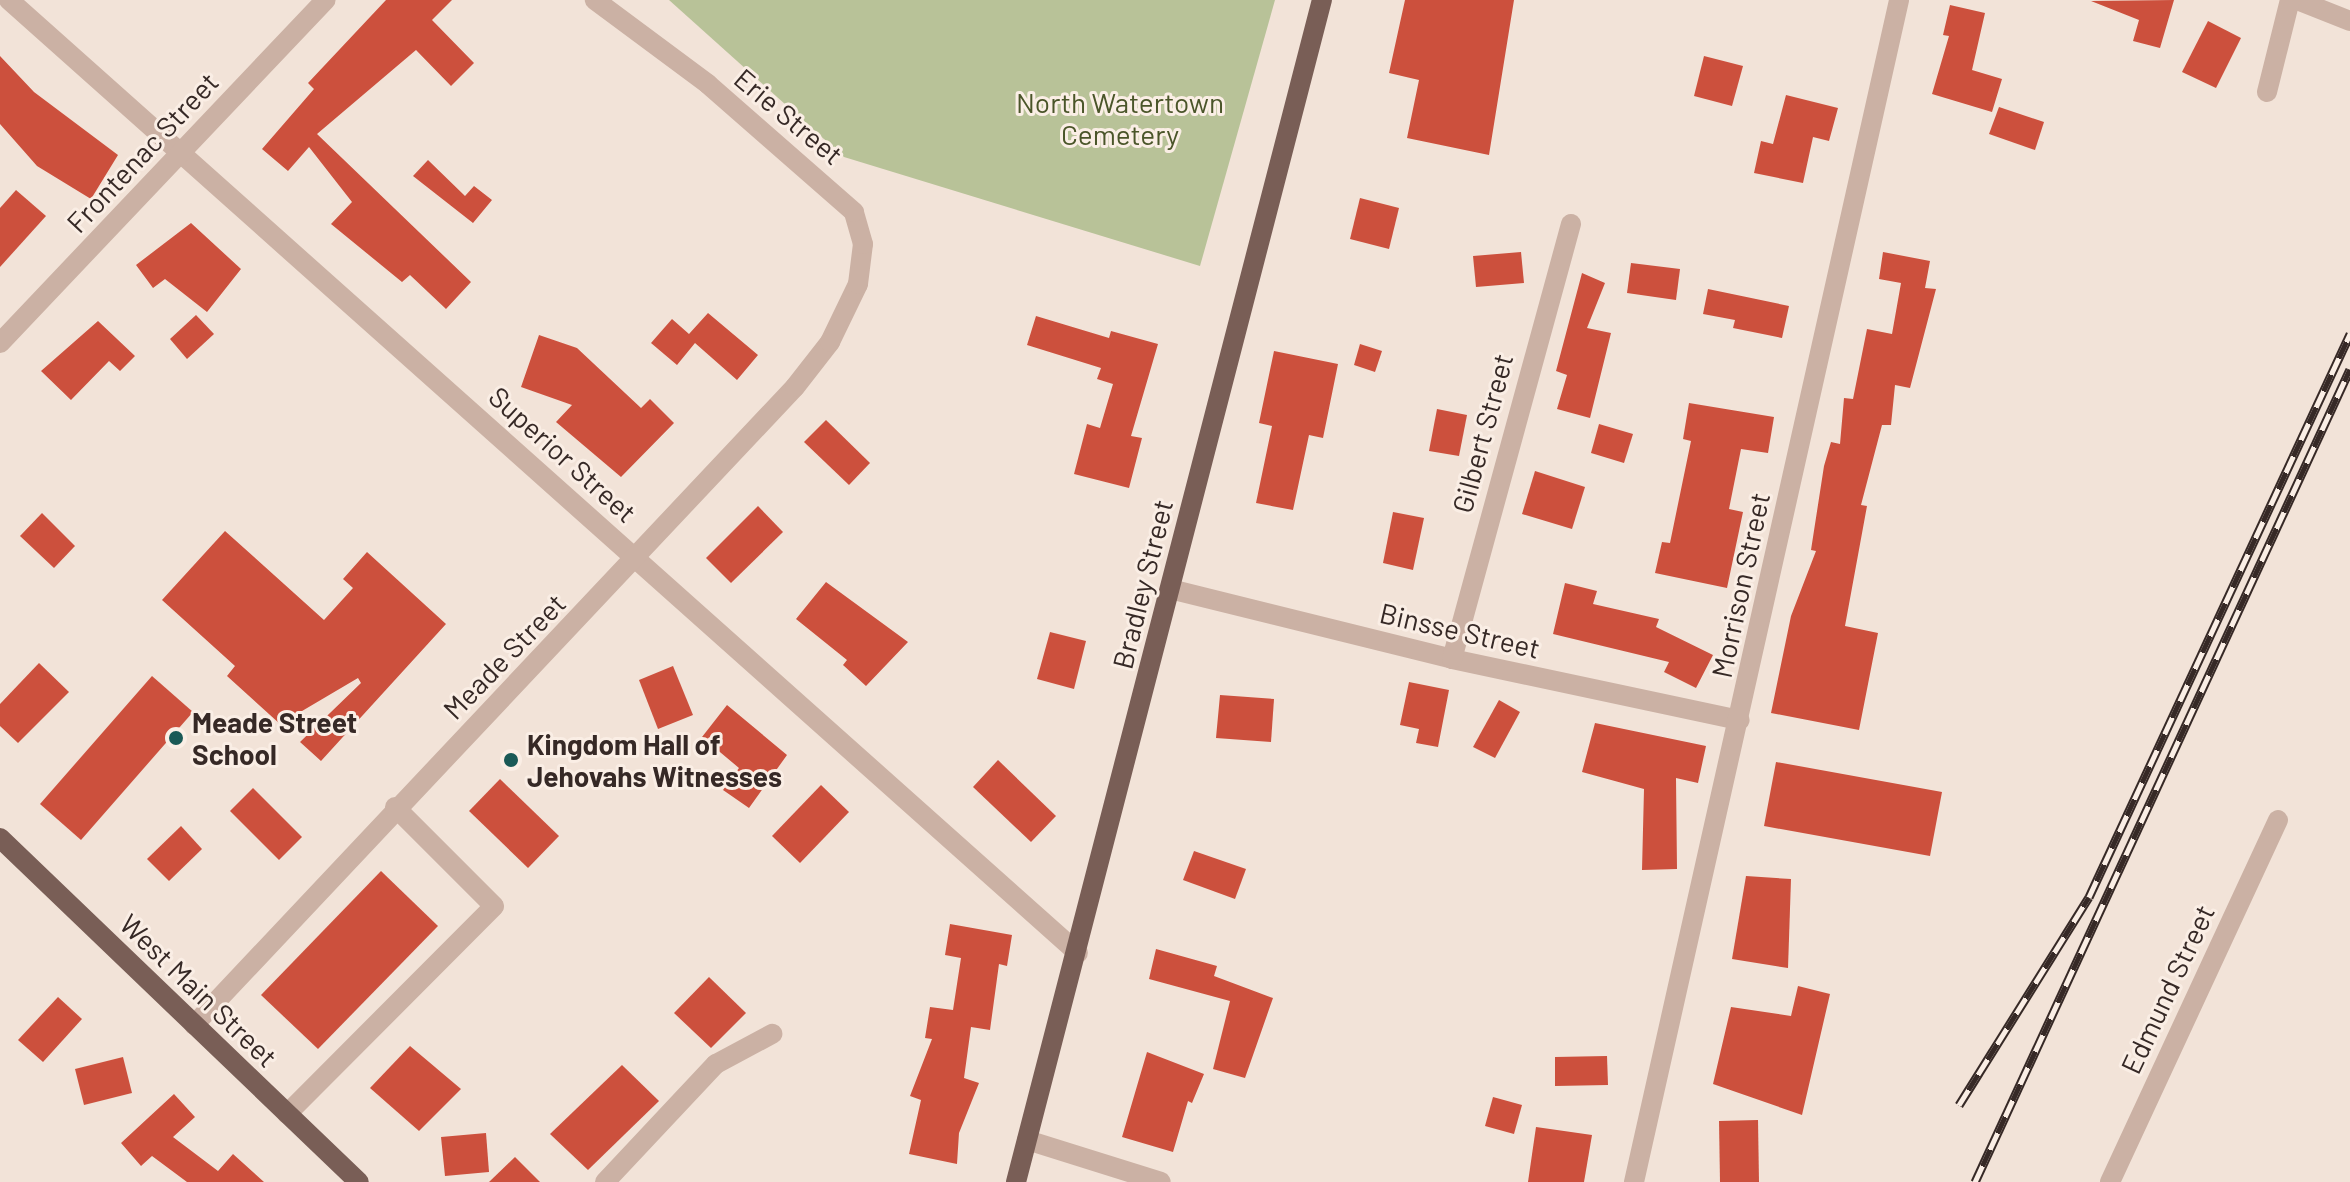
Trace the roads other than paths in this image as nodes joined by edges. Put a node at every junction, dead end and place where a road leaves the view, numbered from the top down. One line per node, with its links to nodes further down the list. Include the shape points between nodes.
1 (9, 0): 10 (street, Superior Street)
2 (326, 0): 10 (street, Frontenac Street)
3 (595, 0): 12 (street, Erie Street, via 708,84 854,212 861,257 858,284)
4 (1322, 0): 15 (main road, Bradley Street)
5 (1899, 0): 17 (street, Morrison Street)
6 (2290, 0): 9 (street)
7 (2297, 0): 8 (street)
8 (2350, 21)
9 (2267, 92)
10 (179, 152): 13 (street, Frontenac Street); 14 (street, Superior Street)
11 (1571, 224): 16 (street, Gilbert Street)
12 (842, 318): 14 (street, Meade Street, via 795,387)
13 (0, 343)
14 (638, 558): 18 (street, Meade Street); 21 (street, Superior Street)
15 (1170, 589): 16 (street, Binsse Street); 21 (main road, Bradley Street)
16 (1452, 659): 17 (street, Binsse Street)
17 (1740, 720): 30 (street, Morrison Street)
18 (395, 807): 22 (street, Meade Street); 24 (street, via 494,906)
19 (2278, 820): 31 (street, Edmund Street)
20 (0, 838): 22 (main road, West Main Street)
21 (1078, 953): 25 (main road, Bradley Street)
22 (194, 1025): 24 (main road, West Main Street)
23 (772, 1034): 27 (street, via 716,1064)
24 (287, 1114): 26 (main road, West Main Street)
25 (1027, 1140): 28 (main road, Bradley Street); 29 (street)
26 (359, 1182)
27 (605, 1182)
28 (1016, 1182)
29 (1161, 1182)
30 (1634, 1182)
31 (2110, 1182)

